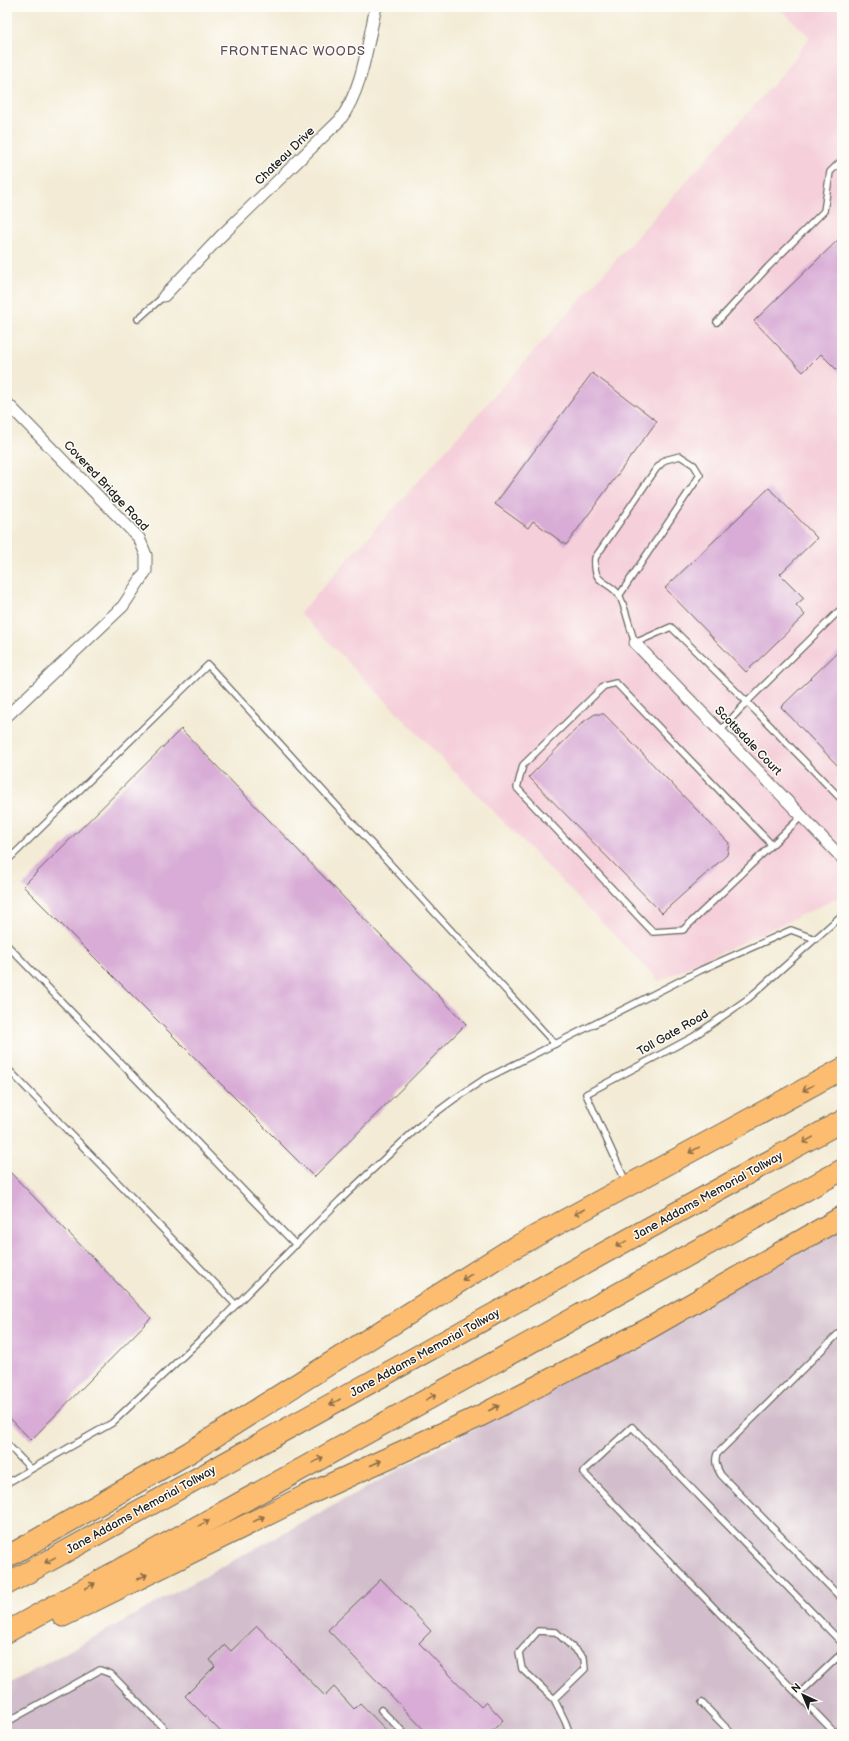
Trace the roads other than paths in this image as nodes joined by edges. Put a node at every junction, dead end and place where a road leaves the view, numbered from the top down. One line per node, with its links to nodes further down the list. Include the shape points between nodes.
1 (376, 7): 3 (street, Chateau Drive, via 356,91 340,120 220,237)
2 (842, 160): 5 (lane, via 830,172 824,211)
3 (164, 296): 4 (lane)
4 (138, 320)
5 (717, 322)
6 (7, 403): 11 (street, Covered Bridge Road, via 139,538 146,555 146,571 124,606)
7 (619, 596): 7 (lane, via 598,578 594,567 595,558 656,469 665,460 680,456 694,465 700,474); 9 (lane)
8 (842, 608): 10 (lane)
9 (635, 643): 10 (lane, via 671,627); 12 (street, Scottsdale Court)
10 (747, 702): 12 (lane); 13 (lane)
11 (7, 716)
12 (720, 731): 14 (street, Scottsdale Court)
13 (842, 800)
14 (802, 816): 15 (lane); 16 (street, Scottsdale Court)
15 (772, 844): 15 (lane, via 683,930 653,932 517,788 523,765 604,686 616,683)
16 (842, 858)
17 (7, 861): 21 (lane, via 208,665)
18 (842, 915): 19 (lane, Toll Gate Road)
19 (815, 939): 21 (lane, via 791,930 702,970); 26 (lane, Toll Gate Road, via 749,998 693,1037 586,1094)
20 (7, 945): 28 (lane)
21 (555, 1044): 28 (lane, via 483,1080 426,1120)
22 (7, 1068): 29 (lane)
23 (842, 1069): 26 (highway, one-way to 26)
24 (842, 1121): 35 (highway, Jane Addams Memorial Tollway, one-way to 35)
25 (842, 1170): 37 (highway, one-way to 25)
26 (627, 1186): 34 (highway, one-way to 34, via 508,1251 190,1452)
27 (842, 1217): 39 (highway, one-way to 27, via 307,1495 478,1417 648,1329)
28 (296, 1244): 29 (lane)
29 (236, 1305): 32 (lane, via 112,1423)
30 (842, 1330): 36 (lane, via 717,1454 715,1459 721,1475)
31 (7, 1444): 32 (lane)
32 (31, 1469): 33 (lane)
33 (7, 1483)
34 (7, 1557)
35 (7, 1584)
36 (842, 1599)
37 (7, 1632)
38 (842, 1643): 41 (lane, via 632,1427 583,1472)
39 (7, 1644)
40 (842, 1653): 41 (lane)
41 (798, 1696): 51 (lane)
42 (554, 1700): 42 (lane, via 522,1669 519,1653 538,1630 556,1632 584,1658 585,1669); 49 (lane)
43 (702, 1703): 50 (lane)
44 (381, 1710): 48 (lane)
45 (7, 1722): 47 (lane, via 100,1670 110,1674)
46 (842, 1731): 51 (street)
47 (169, 1734)
48 (405, 1734)
49 (570, 1734)
50 (732, 1734)
51 (837, 1734)

